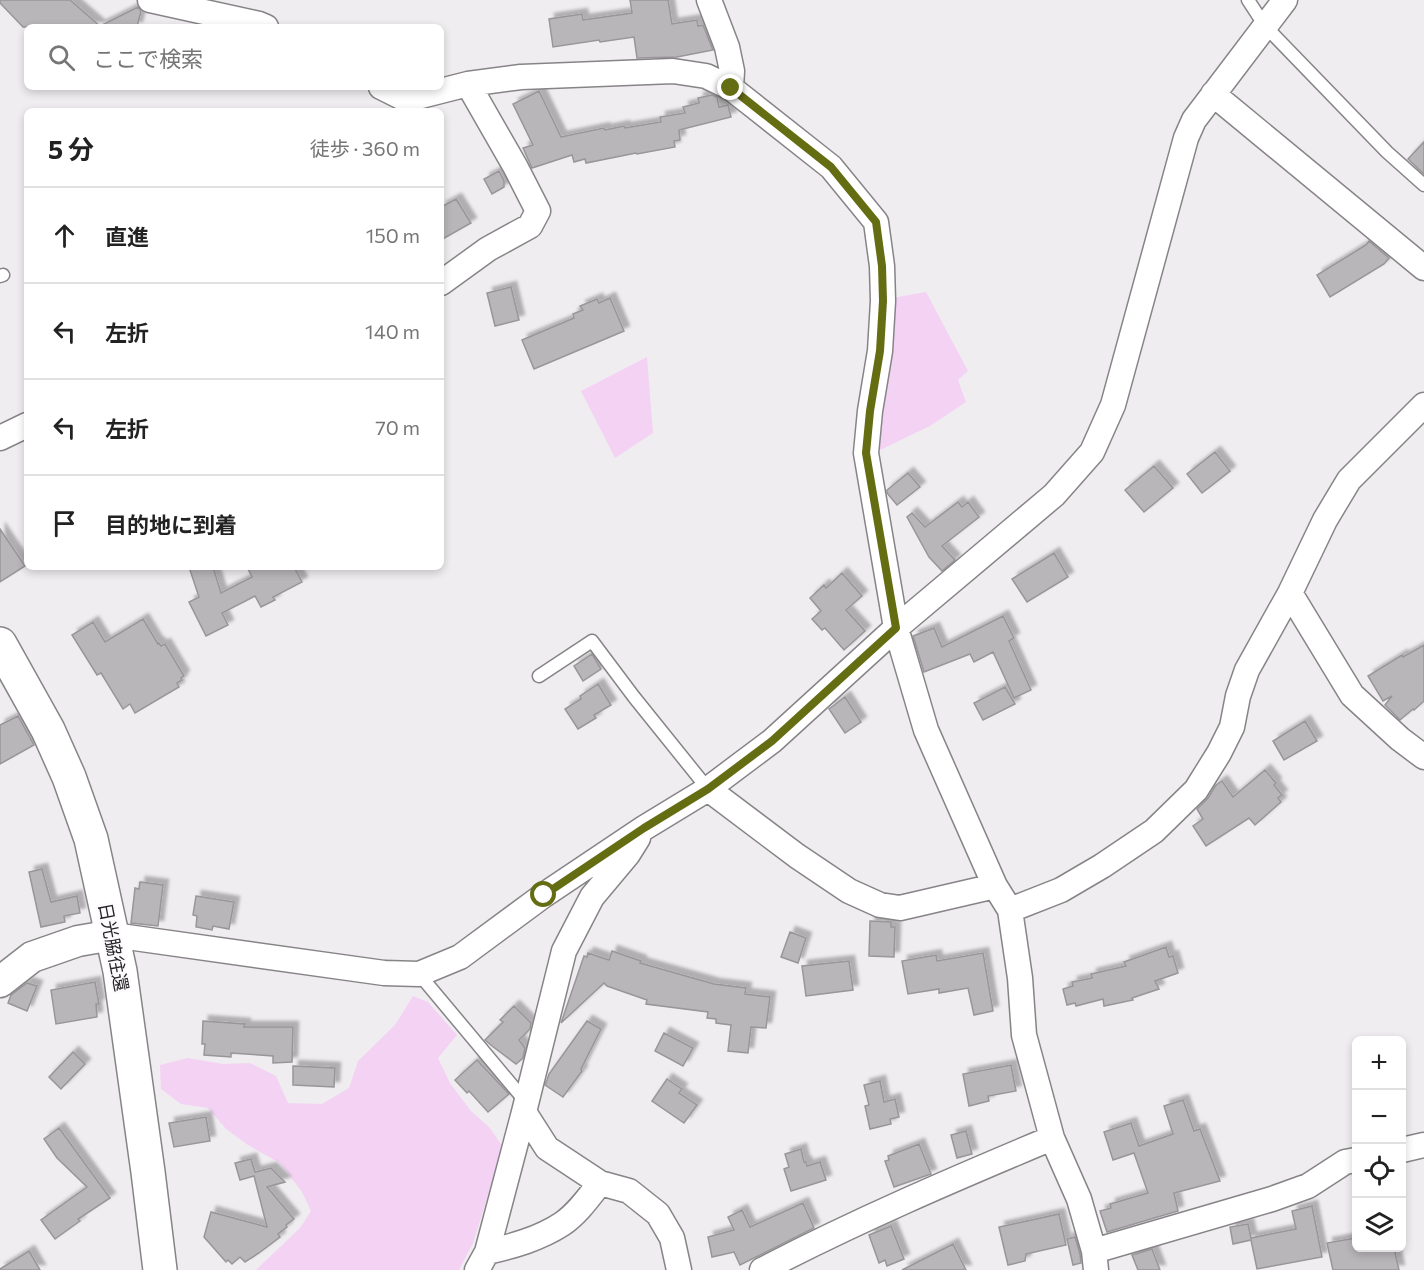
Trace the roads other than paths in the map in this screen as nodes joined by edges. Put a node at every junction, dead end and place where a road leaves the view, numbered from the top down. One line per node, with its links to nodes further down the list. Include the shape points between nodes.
1 (150, 0): 5 (street)
2 (709, 0): 8 (street, via 727,48)
3 (1248, 0): 6 (lane)
4 (1285, 0): 6 (street)
5 (259, 24)
6 (1265, 26): 10 (street); 12 (lane)
7 (468, 84): 8 (street, via 521,76 673,71 705,76); 11 (street, via 413,98); 14 (street, via 538,211 530,226 488,249)
8 (731, 88): 19 (street, via 831,167 876,222 883,301 866,453)
9 (384, 90): 11 (street)
10 (1213, 94): 13 (street); 19 (street, via 1186,138 1113,405 1092,452 1054,495)
11 (402, 105)
12 (1424, 185)
13 (1424, 268)
14 (444, 282)
15 (1424, 405): 18 (street, via 1348,480)
16 (24, 426): 17 (street)
17 (0, 438)
18 (1290, 593): 22 (street, via 1353,695); 26 (street, via 1247,670 1232,727 1220,753 1196,790 1154,831 1102,866 1061,890)
19 (896, 628): 23 (street, via 772,741); 25 (street, via 926,730)
20 (0, 644): 27 (highway, 日光脇往還, via 48,730 69,777 92,840)
21 (539, 676): 23 (lane, via 592,641)
22 (1424, 757)
23 (708, 789): 24 (street); 25 (street, via 849,891 880,905 900,908)
24 (644, 828): 28 (street, via 460,957); 30 (street, via 592,897 564,951)
25 (995, 886): 26 (street)
26 (1010, 910): 31 (street, via 1024,1035)
27 (112, 935): 28 (street, via 384,973); 29 (street, via 78,941 32,957); 38 (highway, 日光脇往還)
28 (419, 974): 30 (lane)
29 (0, 982)
30 (525, 1108): 35 (street, via 548,1148); 36 (street)
31 (1052, 1138): 37 (street, via 1079,1199); 40 (street, via 926,1191)
32 (1424, 1145): 33 (street)
33 (1406, 1149)
34 (1352, 1161): 37 (street, via 1308,1186)
35 (600, 1184): 36 (street, via 562,1224); 39 (street, via 629,1191 658,1214 672,1238)
36 (482, 1261)
37 (1095, 1261)
38 (160, 1270)
39 (679, 1270)
40 (762, 1270)

